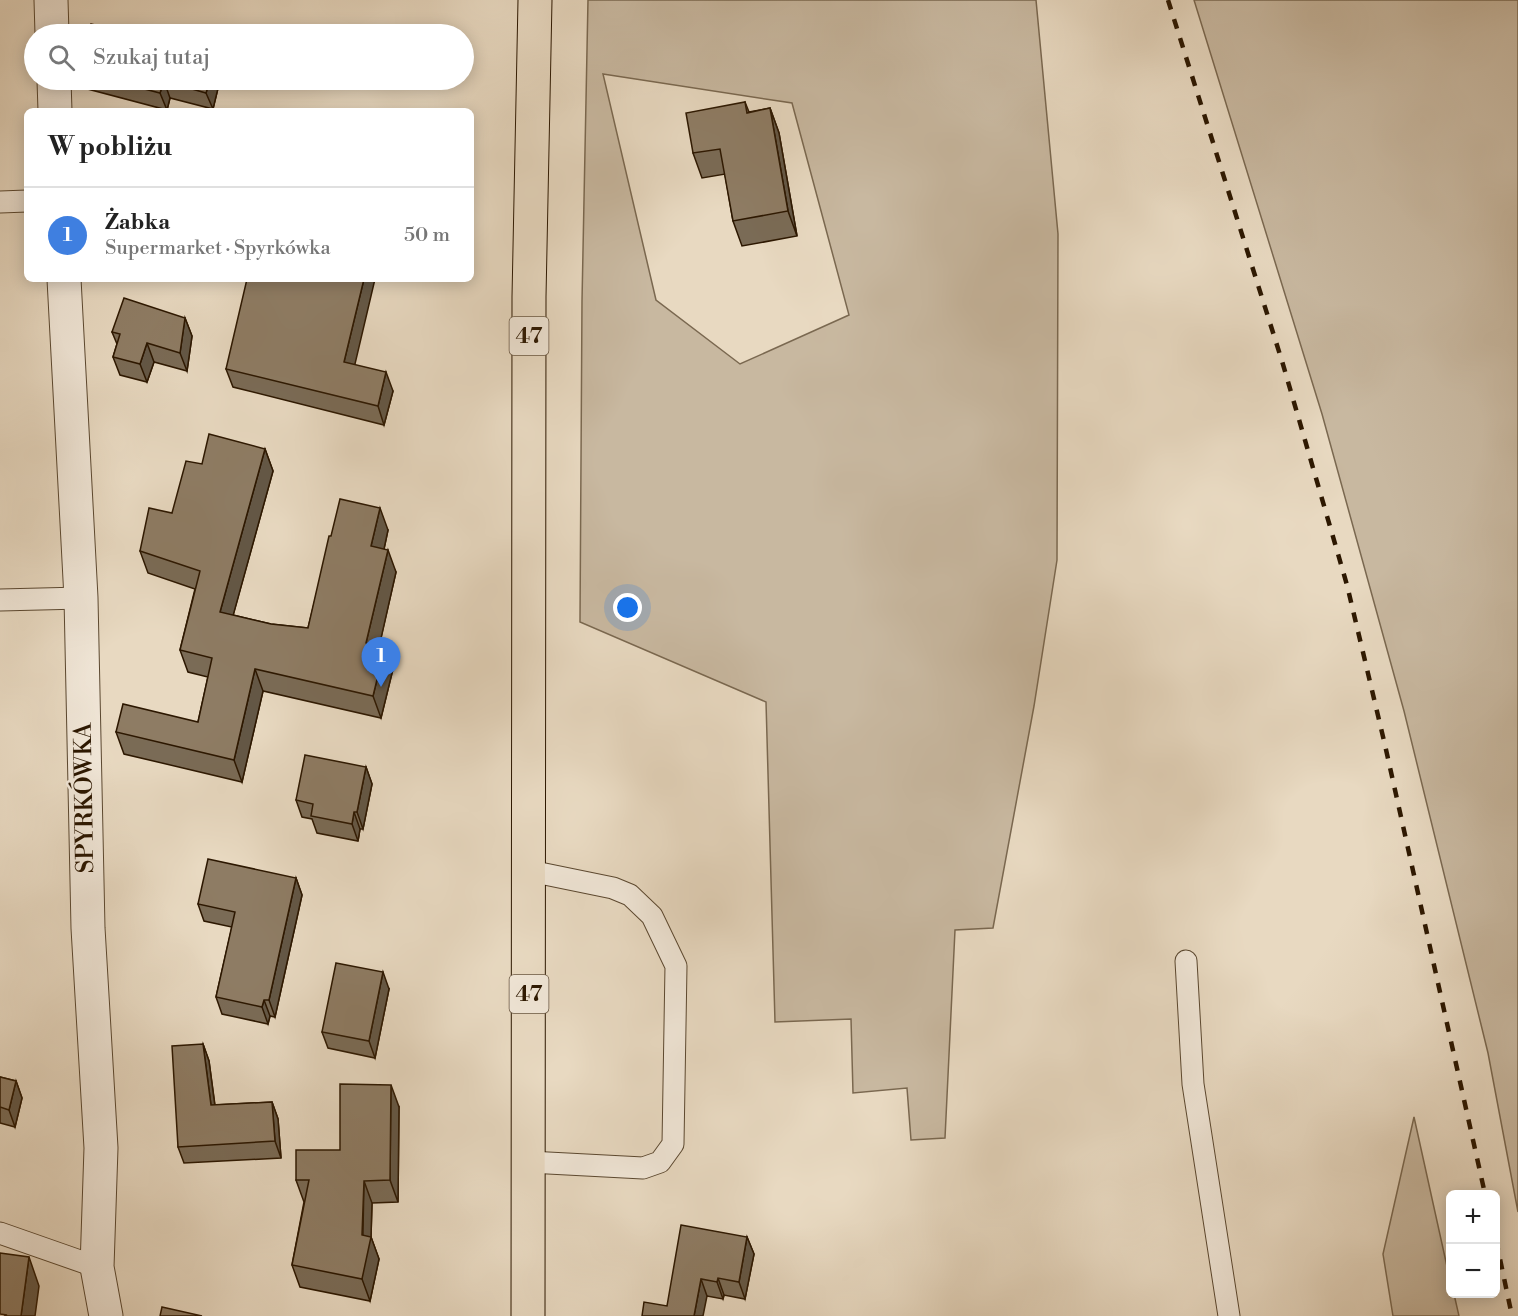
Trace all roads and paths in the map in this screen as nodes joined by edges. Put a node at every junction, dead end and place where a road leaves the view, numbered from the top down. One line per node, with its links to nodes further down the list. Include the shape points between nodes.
1 (51, 0): 3 (street)
2 (535, 0): 11 (main road, 47, via 529,297)
3 (52, 24)
4 (54, 90): 5 (street)
5 (55, 108)
6 (24, 201): 7 (lane)
7 (0, 202)
8 (63, 282): 9 (street, SPYRKÓWKA)
9 (81, 598): 10 (lane); 15 (street, SPYRKÓWKA, via 88,928 101,1148)
10 (0, 600)
11 (530, 871): 13 (main road, 47); 13 (lane, via 613,888 630,896 652,916 676,966 673,1144 660,1162 643,1168)
12 (1186, 961): 18 (lane, via 1193,1084)
13 (529, 1162): 17 (main road, 47)
14 (0, 1233): 15 (lane)
15 (97, 1267): 16 (street, SPYRKÓWKA)
16 (106, 1316)
17 (528, 1316)
18 (1229, 1316)

